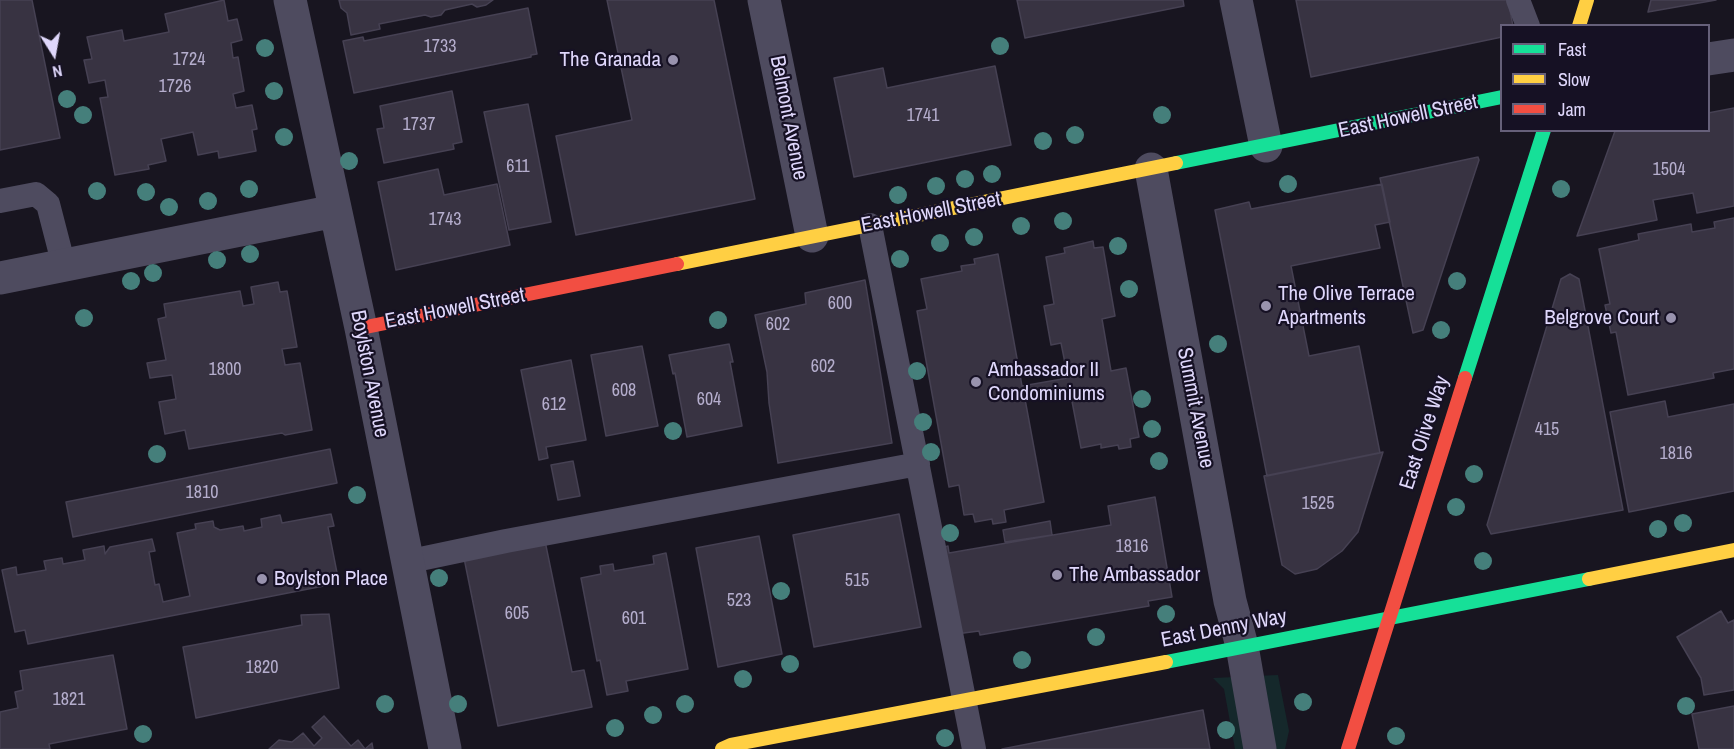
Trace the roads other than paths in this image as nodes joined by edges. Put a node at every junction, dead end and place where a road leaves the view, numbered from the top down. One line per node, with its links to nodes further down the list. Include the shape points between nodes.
1 (290, 0): 15 (street, Boylston Avenue)
2 (764, 0): 17 (street, Belmont Avenue)
3 (1236, 0): 12 (street)
4 (1518, 0): 6 (lane)
5 (1587, 0): 7 (street)
6 (1527, 24)
7 (1580, 24)
8 (1734, 54): 9 (street)
9 (1710, 59)
10 (1500, 97): 12 (street, East Howell Street)
11 (1543, 132): 24 (street, East Olive Way)
12 (1266, 146): 13 (street, East Howell Street)
13 (1151, 169): 16 (street, East Howell Street); 25 (street, Summit Avenue, via 1228,589)
14 (0, 201): 18 (lane, via 36,194 48,204)
15 (335, 211): 18 (street); 20 (street, Boylston Avenue)
16 (870, 225): 17 (street, East Howell Street); 21 (lane)
17 (812, 236): 20 (street, East Howell Street)
18 (64, 266): 19 (street)
19 (0, 278)
20 (361, 328): 23 (street, Boylston Avenue)
21 (918, 464): 23 (lane); 26 (lane)
22 (1734, 550): 24 (street, East Denny Way)
23 (406, 562): 27 (street, Boylston Avenue)
24 (1389, 617): 25 (street, East Denny Way); 31 (street, East Olive Way)
25 (1242, 646): 26 (street, East Denny Way); 30 (street, Summit Avenue)
26 (964, 701): 28 (street, East Denny Way); 29 (lane)
27 (445, 749)
28 (722, 749)
29 (974, 749)
30 (1260, 749)
31 (1348, 749)

